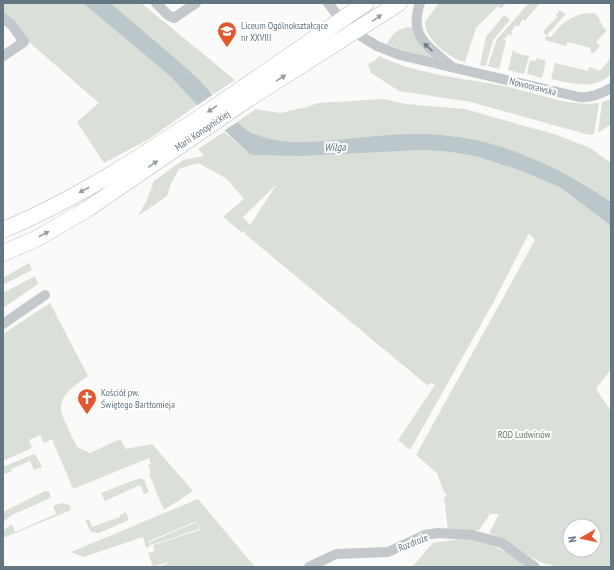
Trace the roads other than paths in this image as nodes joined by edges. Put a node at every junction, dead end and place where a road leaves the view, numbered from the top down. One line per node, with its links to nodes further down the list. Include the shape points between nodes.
1 (156, 3): 2 (street, via 174,18)
2 (196, 3)
3 (328, 3): 8 (street, Nowoorawska)
4 (366, 3): 8 (main road, Marii Konopnickiej)
5 (399, 3): 9 (main road, Marii Konopnickiej, one-way to 5)
6 (420, 3): 11 (street, Nowoorawska, one-way to 6, via 420,38 416,23)
7 (3, 18): 10 (street, via 12,25 24,42)
8 (341, 20): 9 (street, Nowoorawska); 13 (main road, Marii Konopnickiej)
9 (354, 32): 11 (street, Nowoorawska, via 400,55); 13 (main road, Marii Konopnickiej, one-way to 9)
10 (3, 56)
11 (453, 68): 12 (street, Nowoorawska, via 586,98)
12 (611, 88)
13 (245, 94): 14 (main road, Marii Konopnickiej)
14 (185, 135): 15 (main road, Marii Konopnickiej, one-way to 15, via 94,185); 16 (main road, Marii Konopnickiej, one-way to 14, via 34,240 70,220)
15 (3, 230)
16 (3, 253)
17 (45, 295): 18 (street)
18 (3, 324)
19 (309, 567): 20 (street, Rozdroże, via 336,554 388,552 425,535 438,534 473,535 502,543)
20 (535, 567)

